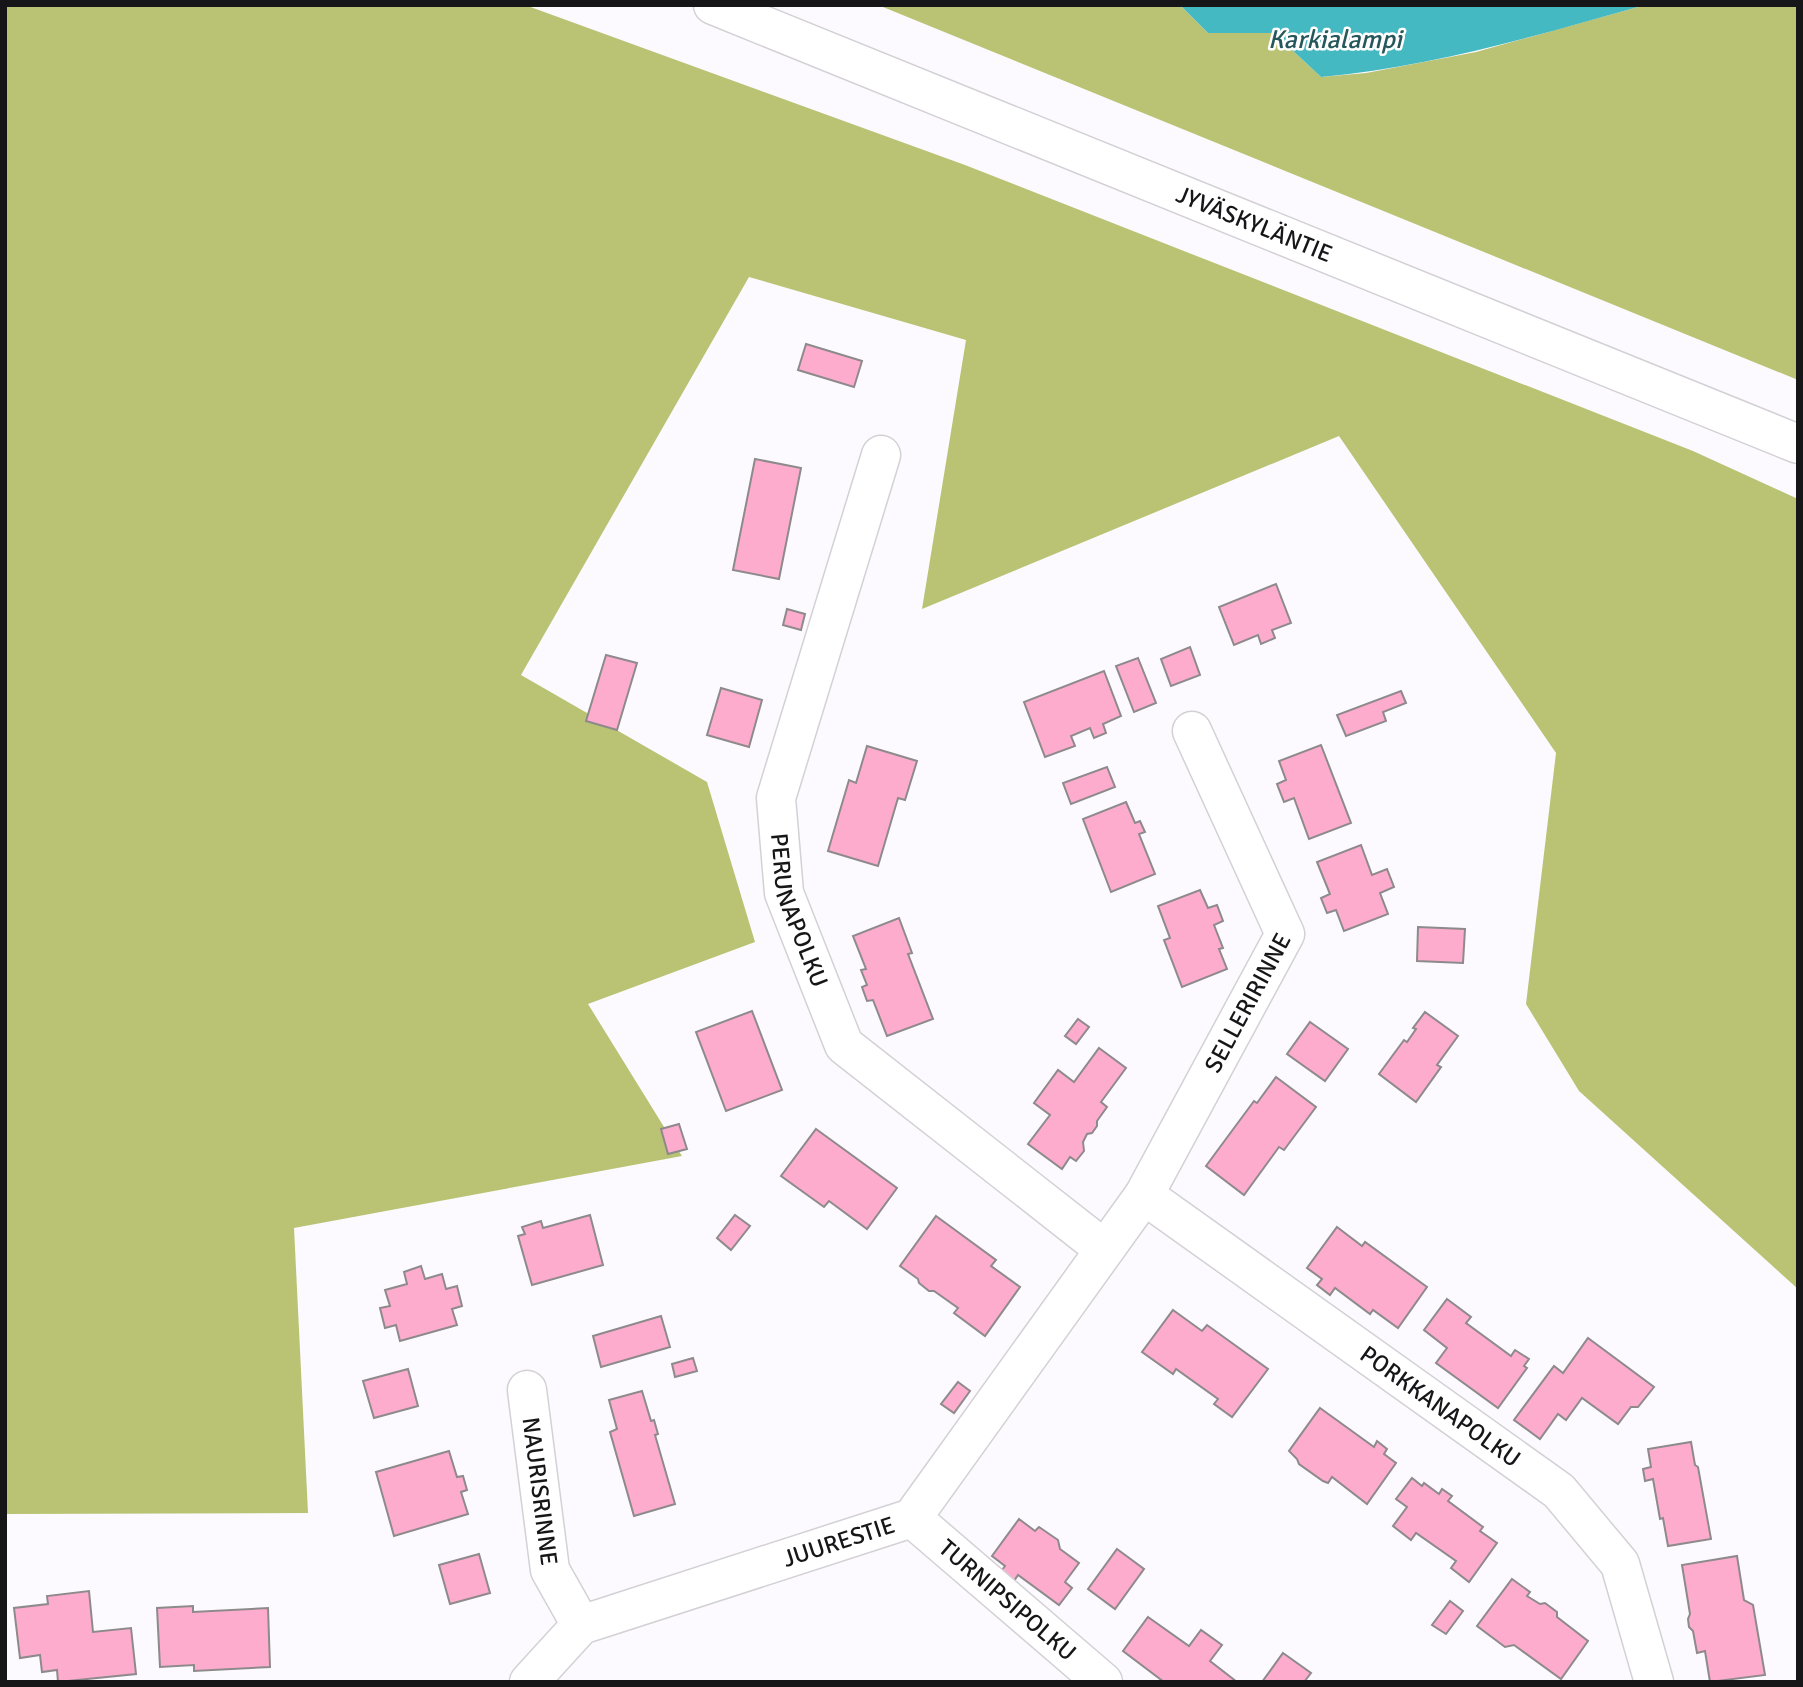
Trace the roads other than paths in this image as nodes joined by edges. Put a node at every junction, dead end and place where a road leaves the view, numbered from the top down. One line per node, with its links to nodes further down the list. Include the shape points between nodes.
1 (713, 5): 2 (main road, JYVÄSKYLÄNTIE)
2 (1798, 444)
3 (881, 455): 6 (main road, PERUNAPOLKU, via 776,798 784,893 844,1045)
4 (1192, 731): 5 (main road, SELLERIRINNE, via 1285,934)
5 (1144, 1195): 6 (main road, JUURESTIE); 12 (main road, PORKKANAPOLKU, via 1559,1491 1620,1564)
6 (1104, 1249): 8 (main road, JUURESTIE)
7 (527, 1390): 9 (main road, NAURISRINNE, via 550,1570)
8 (912, 1518): 9 (main road, JUURESTIE); 11 (main road, TURNIPSIPOLKU)
9 (581, 1625): 10 (main road, JUURESTIE)
10 (529, 1682)
11 (1103, 1682)
12 (1654, 1682)

